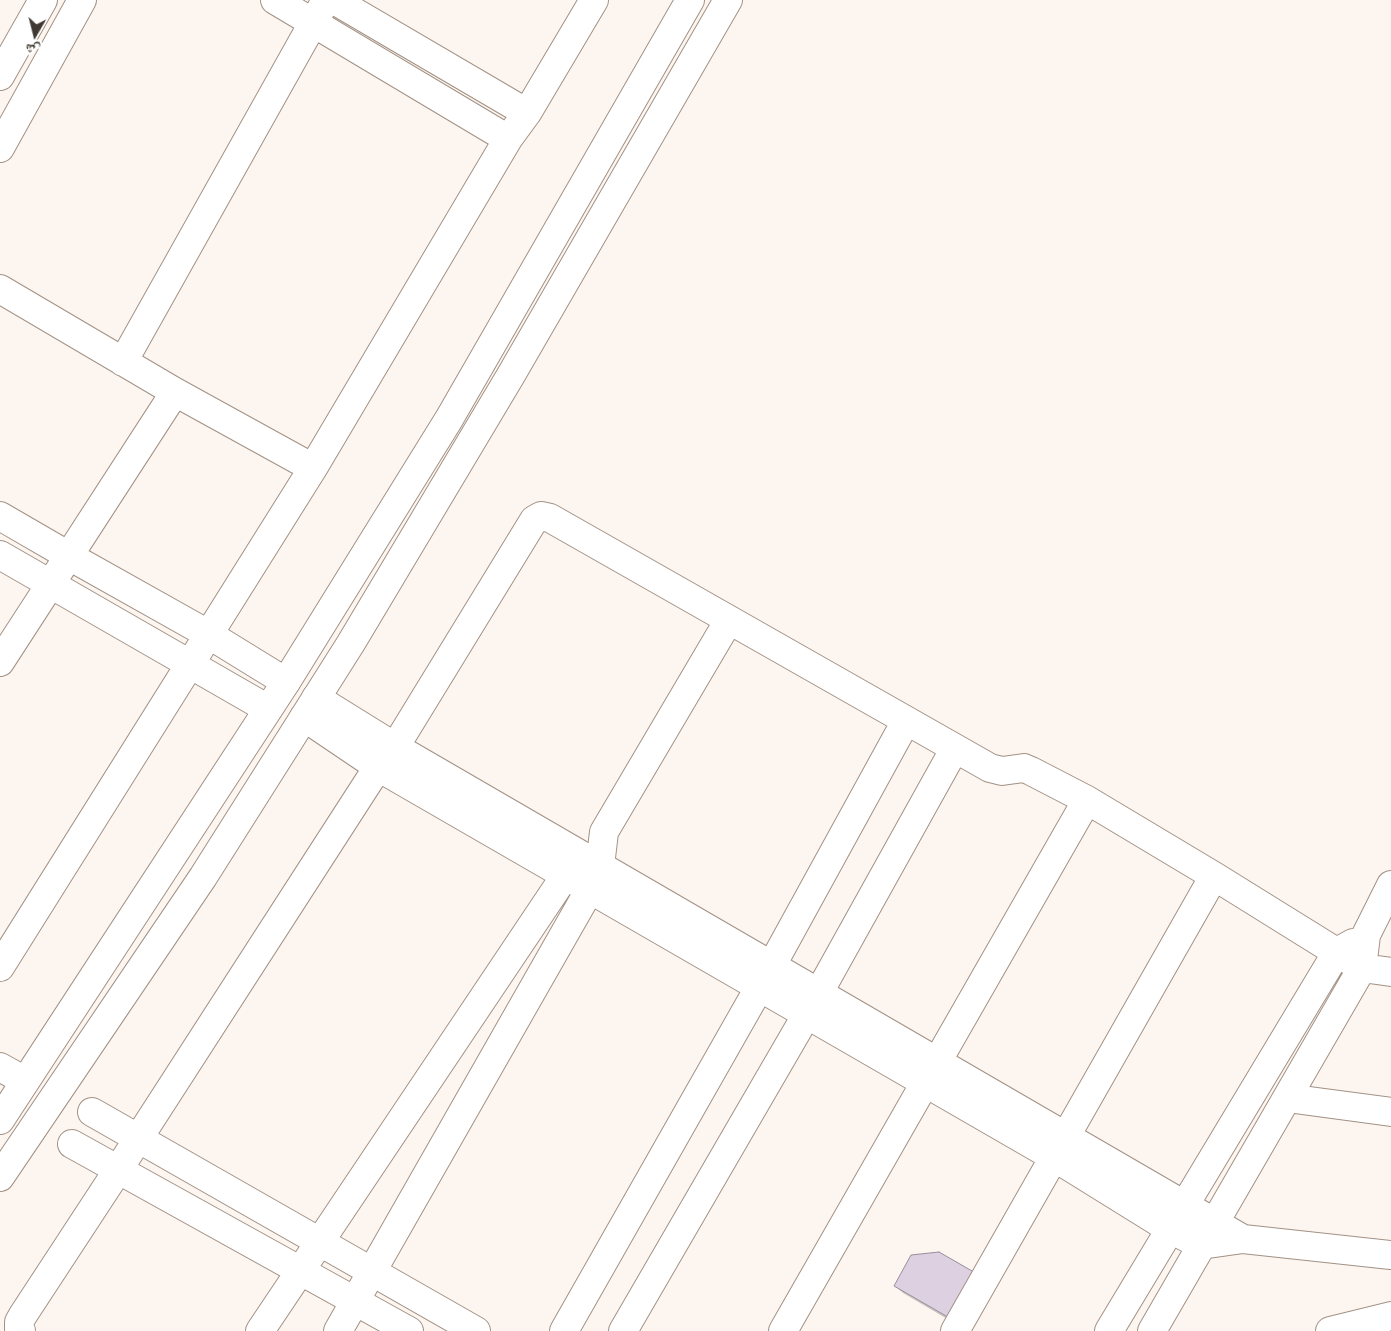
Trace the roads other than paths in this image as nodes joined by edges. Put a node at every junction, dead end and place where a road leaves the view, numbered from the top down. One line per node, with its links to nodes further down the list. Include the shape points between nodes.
1 (43, 0): 9 (street)
2 (82, 0): 12 (street)
3 (275, 0): 8 (street)
4 (334, 0): 10 (street)
5 (594, 0): 10 (street)
6 (690, 0): 25 (street, via 449,419)
7 (728, 0): 27 (street, via 511,375)
8 (319, 11): 11 (street); 14 (street)
9 (0, 76)
10 (527, 113): 11 (street)
11 (508, 139): 16 (street)
12 (0, 148)
13 (0, 289): 14 (street)
14 (123, 362): 15 (street)
15 (175, 392): 16 (street); 19 (street)
16 (313, 468): 22 (street)
17 (0, 516): 19 (street)
18 (0, 555): 20 (street)
19 (69, 556): 20 (street); 22 (street)
20 (51, 584): 23 (street); 24 (street)
21 (730, 620): 28 (street); 30 (street, via 550,518 540,516 534,520); 32 (street)
22 (208, 634): 24 (street); 25 (street)
23 (0, 662)
24 (190, 663): 26 (street); 37 (street)
25 (286, 682): 26 (street)
26 (268, 708): 44 (street)
27 (310, 708): 30 (street); 53 (street, via 203,877)
28 (906, 721): 29 (street); 40 (street)
29 (955, 748): 31 (street, via 998,771 1027,769); 41 (street)
30 (387, 757): 32 (street); 49 (street)
31 (1087, 800): 33 (street); 43 (street)
32 (584, 871): 40 (street); 57 (street); 60 (street)
33 (1214, 876): 36 (street); 51 (street)
34 (1391, 885): 35 (street)
35 (1366, 935): 36 (street); 38 (street)
36 (1337, 952): 38 (street); 54 (street)
37 (0, 967)
38 (1362, 968): 39 (street); 45 (street)
39 (1391, 972)
40 (766, 976): 41 (street); 68 (street)
41 (813, 1003): 43 (street); 69 (street)
42 (0, 1067): 44 (street)
43 (932, 1072): 51 (street); 70 (street)
44 (25, 1081): 48 (street)
45 (1287, 1098): 47 (street); 56 (street)
46 (92, 1112): 49 (street)
47 (1391, 1112)
48 (1, 1116)
49 (138, 1139): 52 (street); 57 (street)
50 (72, 1144): 52 (street)
51 (1060, 1146): 54 (street); 55 (street); 71 (street)
52 (118, 1170): 59 (street); 63 (street, via 23,1315 19,1322)
53 (0, 1177)
54 (1185, 1205): 55 (street); 56 (street)
55 (1170, 1229): 56 (street); 72 (street)
56 (1208, 1234): 58 (street); 73 (street)
57 (320, 1242): 59 (street); 60 (street)
58 (1391, 1256)
59 (300, 1271): 61 (street); 64 (street)
60 (372, 1271): 61 (street); 67 (street)
61 (355, 1301): 65 (street); 66 (street)
62 (1391, 1316): 74 (street)
63 (21, 1331)
64 (260, 1331)
65 (338, 1331)
66 (409, 1331)
67 (476, 1331)
68 (564, 1331)
69 (623, 1331)
70 (783, 1331)
71 (955, 1331)
72 (1109, 1331)
73 (1152, 1331)
74 (1330, 1331)

